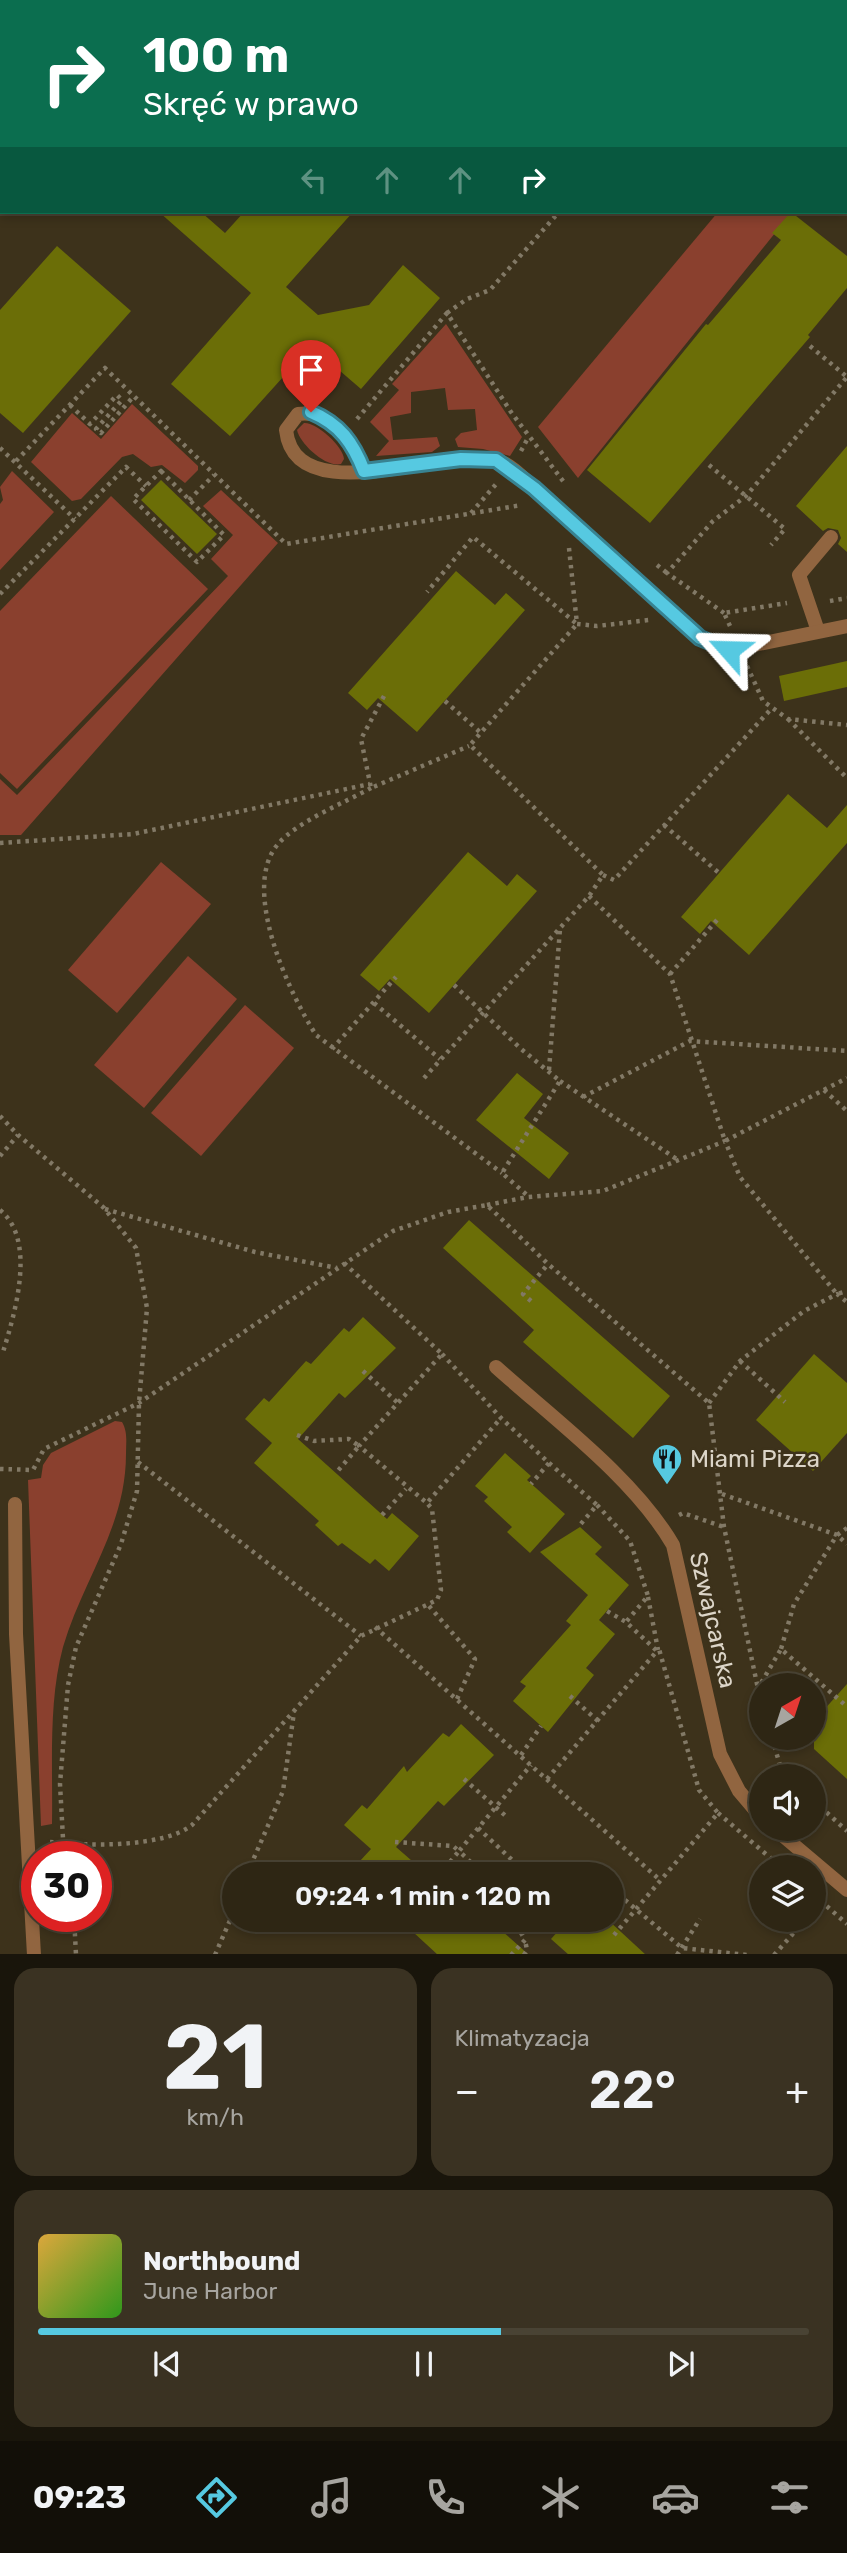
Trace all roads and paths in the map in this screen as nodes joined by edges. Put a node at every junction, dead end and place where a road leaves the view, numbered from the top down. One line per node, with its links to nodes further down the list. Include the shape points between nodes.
1 (557, 214): 2 (path, via 489,290)
2 (447, 313): 7 (path); 17 (path, via 511,412 572,493)
3 (810, 346): 4 (path)
4 (847, 377): 14 (path)
5 (133, 397): 6 (path, via 105,368); 6 (path, via 101,433 96,429 122,400 117,396 90,424); 12 (path)
6 (70, 405): 9 (path)
7 (344, 434): 11 (street); 11 (street, via 311,412 298,414 286,430 299,458 318,471)
8 (0, 448): 9 (path)
9 (16, 461): 18 (path)
10 (709, 465): 14 (path)
11 (364, 471): 17 (street, via 461,459 496,460)
12 (214, 475): 15 (path); 16 (path, via 286,544)
13 (146, 486): 15 (path, via 161,471); 15 (path, via 134,499 197,562 224,535); 18 (path, via 125,467)
14 (746, 496): 21 (path, via 785,529); 23 (path, via 713,521)
15 (189, 500)
16 (528, 504)
17 (558, 509): 27 (street)
18 (75, 519): 25 (path)
19 (831, 537): 30 (street, via 799,575)
20 (568, 539): 28 (path)
21 (771, 545)
22 (656, 564): 23 (path)
23 (667, 573): 26 (path)
24 (427, 592): 28 (path, via 473,537)
25 (0, 594)
26 (724, 613)
27 (677, 617): 28 (path); 30 (street, via 700,638 729,650)
28 (577, 624): 35 (path)
29 (847, 626): 30 (street)
30 (818, 631)
31 (384, 696): 38 (path, via 361,739)
32 (445, 701): 35 (path)
33 (772, 708): 39 (path)
34 (789, 719): 37 (path)
35 (481, 733): 36 (path)
36 (470, 746): 38 (path); 42 (path)
37 (847, 778)
38 (370, 786): 40 (path, via 133,834); 52 (path, via 279,843 264,868 262,887 272,935 300,1010)
39 (664, 825): 41 (path); 42 (path, via 614,880)
40 (0, 843)
41 (719, 873)
42 (603, 875): 43 (path)
43 (589, 896): 45 (path); 46 (path)
44 (717, 920): 46 (path)
45 (560, 929): 50 (path); 55 (path)
46 (670, 974): 51 (path)
47 (396, 977): 49 (path)
48 (454, 985): 50 (path)
49 (374, 1003): 52 (path); 54 (path)
50 (483, 1013): 54 (path); 55 (path)
51 (690, 1041): 53 (path); 60 (path); 64 (path)
52 (332, 1049): 67 (path)
53 (847, 1051)
54 (440, 1059): 57 (path)
55 (549, 1071): 58 (path)
56 (847, 1078): 59 (path)
57 (424, 1079)
58 (561, 1080): 60 (path); 67 (path)
59 (824, 1090): 61 (path); 64 (path)
60 (583, 1097): 66 (path)
61 (847, 1111)
62 (0, 1116): 63 (path)
63 (18, 1135): 65 (path); 70 (path)
64 (725, 1141): 66 (path); 76 (path, via 740,1177)
65 (0, 1156)
66 (678, 1160): 68 (path, via 603,1191)
67 (502, 1173): 68 (path)
68 (528, 1197): 69 (path)
69 (487, 1205)
70 (104, 1209): 74 (path, via 255,1252); 87 (path, via 136,1248 147,1308)
71 (0, 1210): 79 (path, via 10,1218 19,1246 18,1303)
72 (344, 1263): 80 (path)
73 (548, 1264): 77 (path, via 523,1294)
74 (337, 1268)
75 (847, 1291): 76 (path)
76 (837, 1294): 78 (path); 81 (path, via 804,1311)
77 (531, 1301)
78 (847, 1302)
79 (3, 1352)
80 (442, 1354): 85 (path); 88 (path)
81 (740, 1362): 84 (path); 86 (path)
82 (496, 1367): 125 (street, Szwajcarska, via 636,1494 661,1524 673,1545 720,1754)
83 (363, 1371): 85 (path)
84 (785, 1402)
85 (398, 1403): 90 (path)
86 (709, 1403)
87 (139, 1404): 91 (path); 93 (path, via 44,1449 33,1470)
88 (501, 1418): 92 (path); 98 (path)
89 (297, 1435): 90 (path, via 314,1441 349,1440)
90 (359, 1446): 94 (path); 96 (path)
91 (137, 1462): 111 (path); 134 (path, via 137,1491 121,1544 76,1647 68,1685 60,1784)
92 (549, 1463): 95 (path); 100 (path)
93 (0, 1469)
94 (336, 1473)
95 (531, 1483)
96 (406, 1489): 98 (path); 101 (path)
97 (722, 1494): 104 (path)
98 (427, 1503): 107 (path, via 432,1509 441,1590)
99 (15, 1504): 132 (street, via 16,1634)
100 (597, 1505): 102 (path); 106 (path, via 630,1541)
101 (382, 1515)
102 (579, 1526)
103 (847, 1528): 104 (path)
104 (837, 1535): 105 (path); 112 (path, via 794,1604)
105 (847, 1544)
106 (648, 1596): 109 (path); 113 (path)
107 (429, 1606): 110 (path); 116 (path, via 475,1659)
108 (607, 1611): 109 (path)
109 (626, 1622): 113 (path)
110 (375, 1627): 111 (path); 116 (path)
111 (361, 1636): 118 (path)
112 (781, 1649): 114 (path); 117 (path)
113 (658, 1650): 119 (path); 128 (path, via 699,1790)
114 (767, 1673)
115 (570, 1696): 119 (path)
116 (457, 1699): 121 (path)
117 (844, 1703)
118 (294, 1711): 135 (path, via 184,1831 159,1839); 140 (path, via 283,1791)
119 (598, 1721): 124 (path)
120 (541, 1726): 121 (path)
121 (521, 1755): 122 (path)
122 (531, 1765): 124 (path); 126 (path)
123 (464, 1779): 126 (path)
124 (547, 1779): 144 (path)
125 (749, 1803)
126 (496, 1807): 129 (path); 130 (path)
127 (826, 1812): 131 (path)
128 (718, 1813): 139 (path); 144 (path)
129 (508, 1818)
130 (478, 1828): 138 (path); 143 (path)
131 (847, 1831)
132 (28, 1839): 133 (path); 158 (street)
133 (45, 1841)
134 (62, 1841)
135 (110, 1841)
136 (789, 1841): 145 (street)
137 (395, 1842): 138 (path, via 453,1846)
138 (459, 1852): 141 (path); 142 (path)
139 (767, 1855)
140 (252, 1862)
141 (450, 1862)
142 (470, 1862)
143 (514, 1862)
144 (660, 1880): 148 (path)
145 (847, 1890)
146 (624, 1898): 148 (path)
147 (826, 1906): 150 (path)
148 (636, 1908): 155 (path); 157 (path)
149 (700, 1919): 157 (path)
150 (847, 1924)
151 (75, 1932): 159 (path)
152 (225, 1932): 160 (path)
153 (521, 1932): 156 (path)
154 (795, 1932): 165 (path)
155 (614, 1935)
156 (525, 1940): 161 (path); 162 (path)
157 (682, 1948): 163 (path); 164 (path)
158 (34, 1954)
159 (76, 1954)
160 (215, 1954)
161 (512, 1954)
162 (525, 1954)
163 (678, 1954)
164 (738, 1954)
165 (775, 1954)

